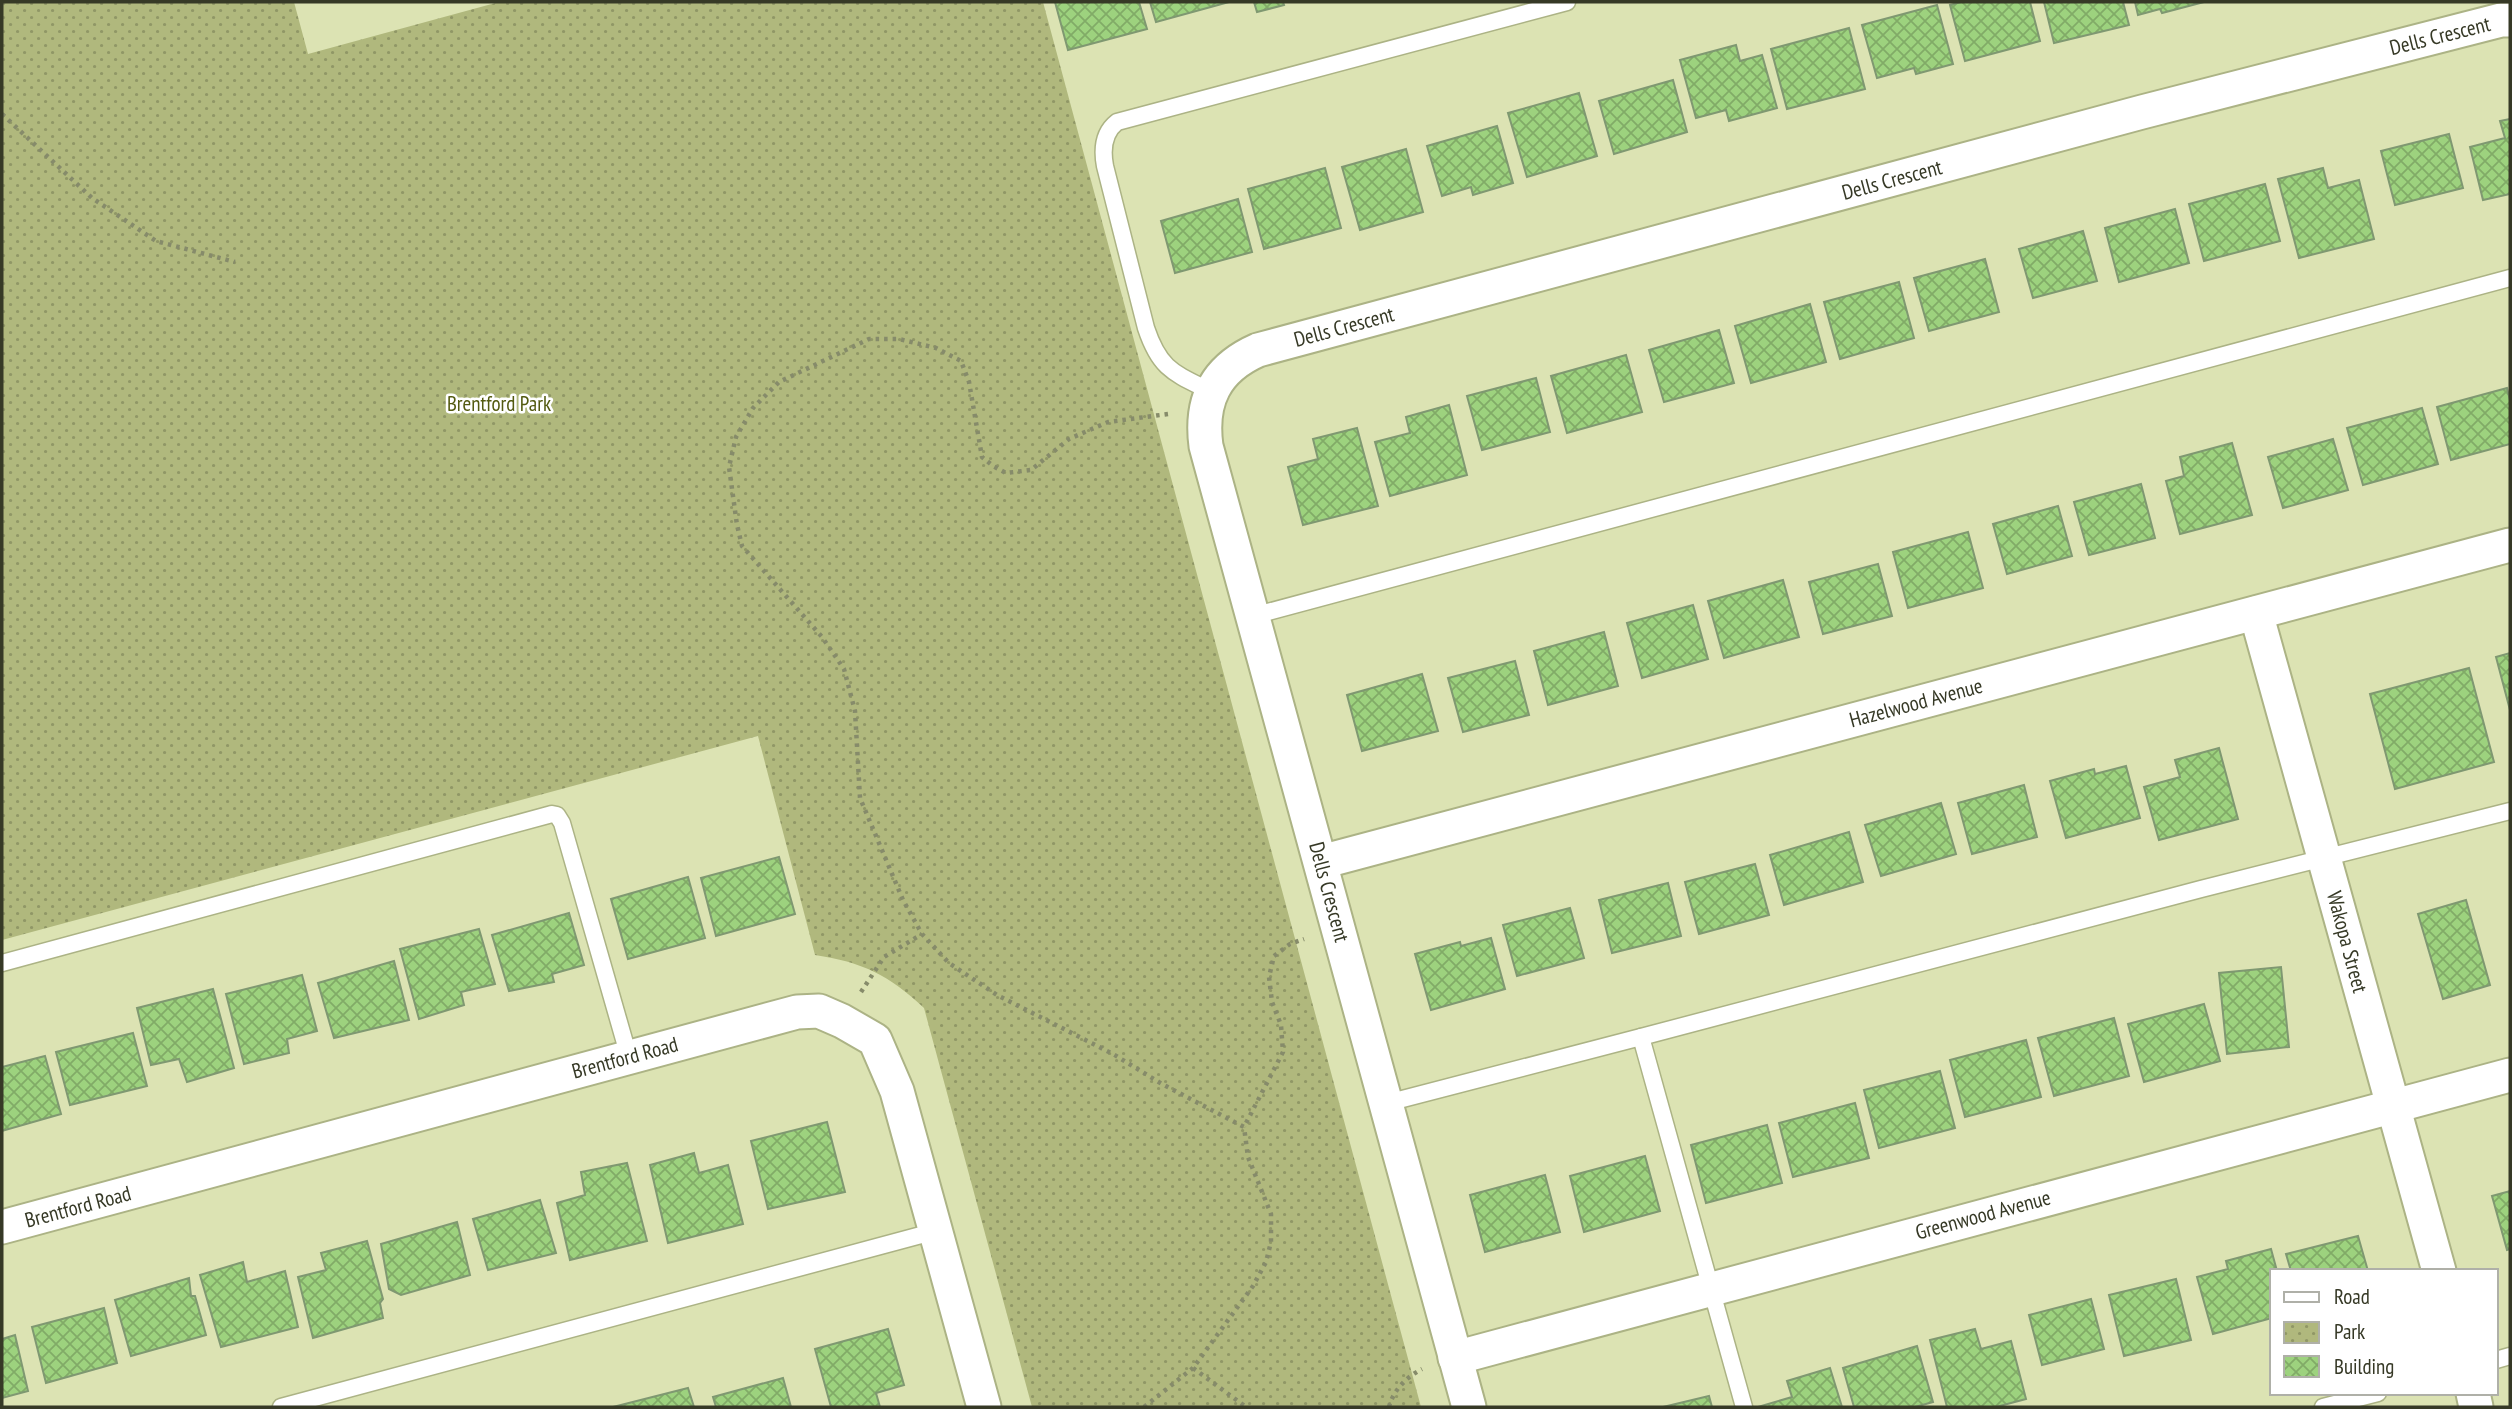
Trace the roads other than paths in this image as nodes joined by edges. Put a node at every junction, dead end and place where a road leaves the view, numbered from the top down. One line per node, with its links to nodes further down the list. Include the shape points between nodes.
1 (1567, 2): 4 (lane, via 1111,127 1102,152 1154,352)
2 (2510, 20): 4 (street, Dells Crescent, via 2142,112 1258,350 1240,358 1221,377)
3 (2510, 278): 7 (lane)
4 (1208, 402): 7 (street, Dells Crescent, via 1203,425 1206,446)
5 (2510, 545): 6 (street, Hazelwood Avenue)
6 (2256, 613): 9 (street, Wakopa Street); 10 (street, Hazelwood Avenue)
7 (1253, 616): 10 (street, Dells Crescent)
8 (2510, 811): 9 (lane)
9 (2323, 858): 12 (lane); 16 (street, Wakopa Street)
10 (1321, 862): 15 (street, Dells Crescent)
11 (2, 963): 13 (lane, via 552,814 562,823)
12 (1641, 1037): 15 (lane); 20 (lane)
13 (629, 1057): 17 (street, Brentford Road); 18 (street, Brentford Road, via 797,1012 818,1012 842,1021 875,1040 883,1056 898,1091)
14 (2510, 1075): 16 (street, Greenwood Avenue)
15 (1387, 1103): 21 (street, Dells Crescent)
16 (2392, 1107): 19 (street, Wakopa Street); 20 (street, Greenwood Avenue)
17 (2, 1227)
18 (936, 1231): 23 (lane); 24 (street, Brentford Road)
19 (2438, 1269)
20 (1712, 1287): 21 (street, Greenwood Avenue); 26 (lane)
21 (1455, 1357): 25 (street, Dells Crescent)
22 (2370, 1395): 27 (lane)
23 (281, 1407)
24 (984, 1407)
25 (1469, 1407)
26 (1744, 1407)
27 (2323, 1407)

